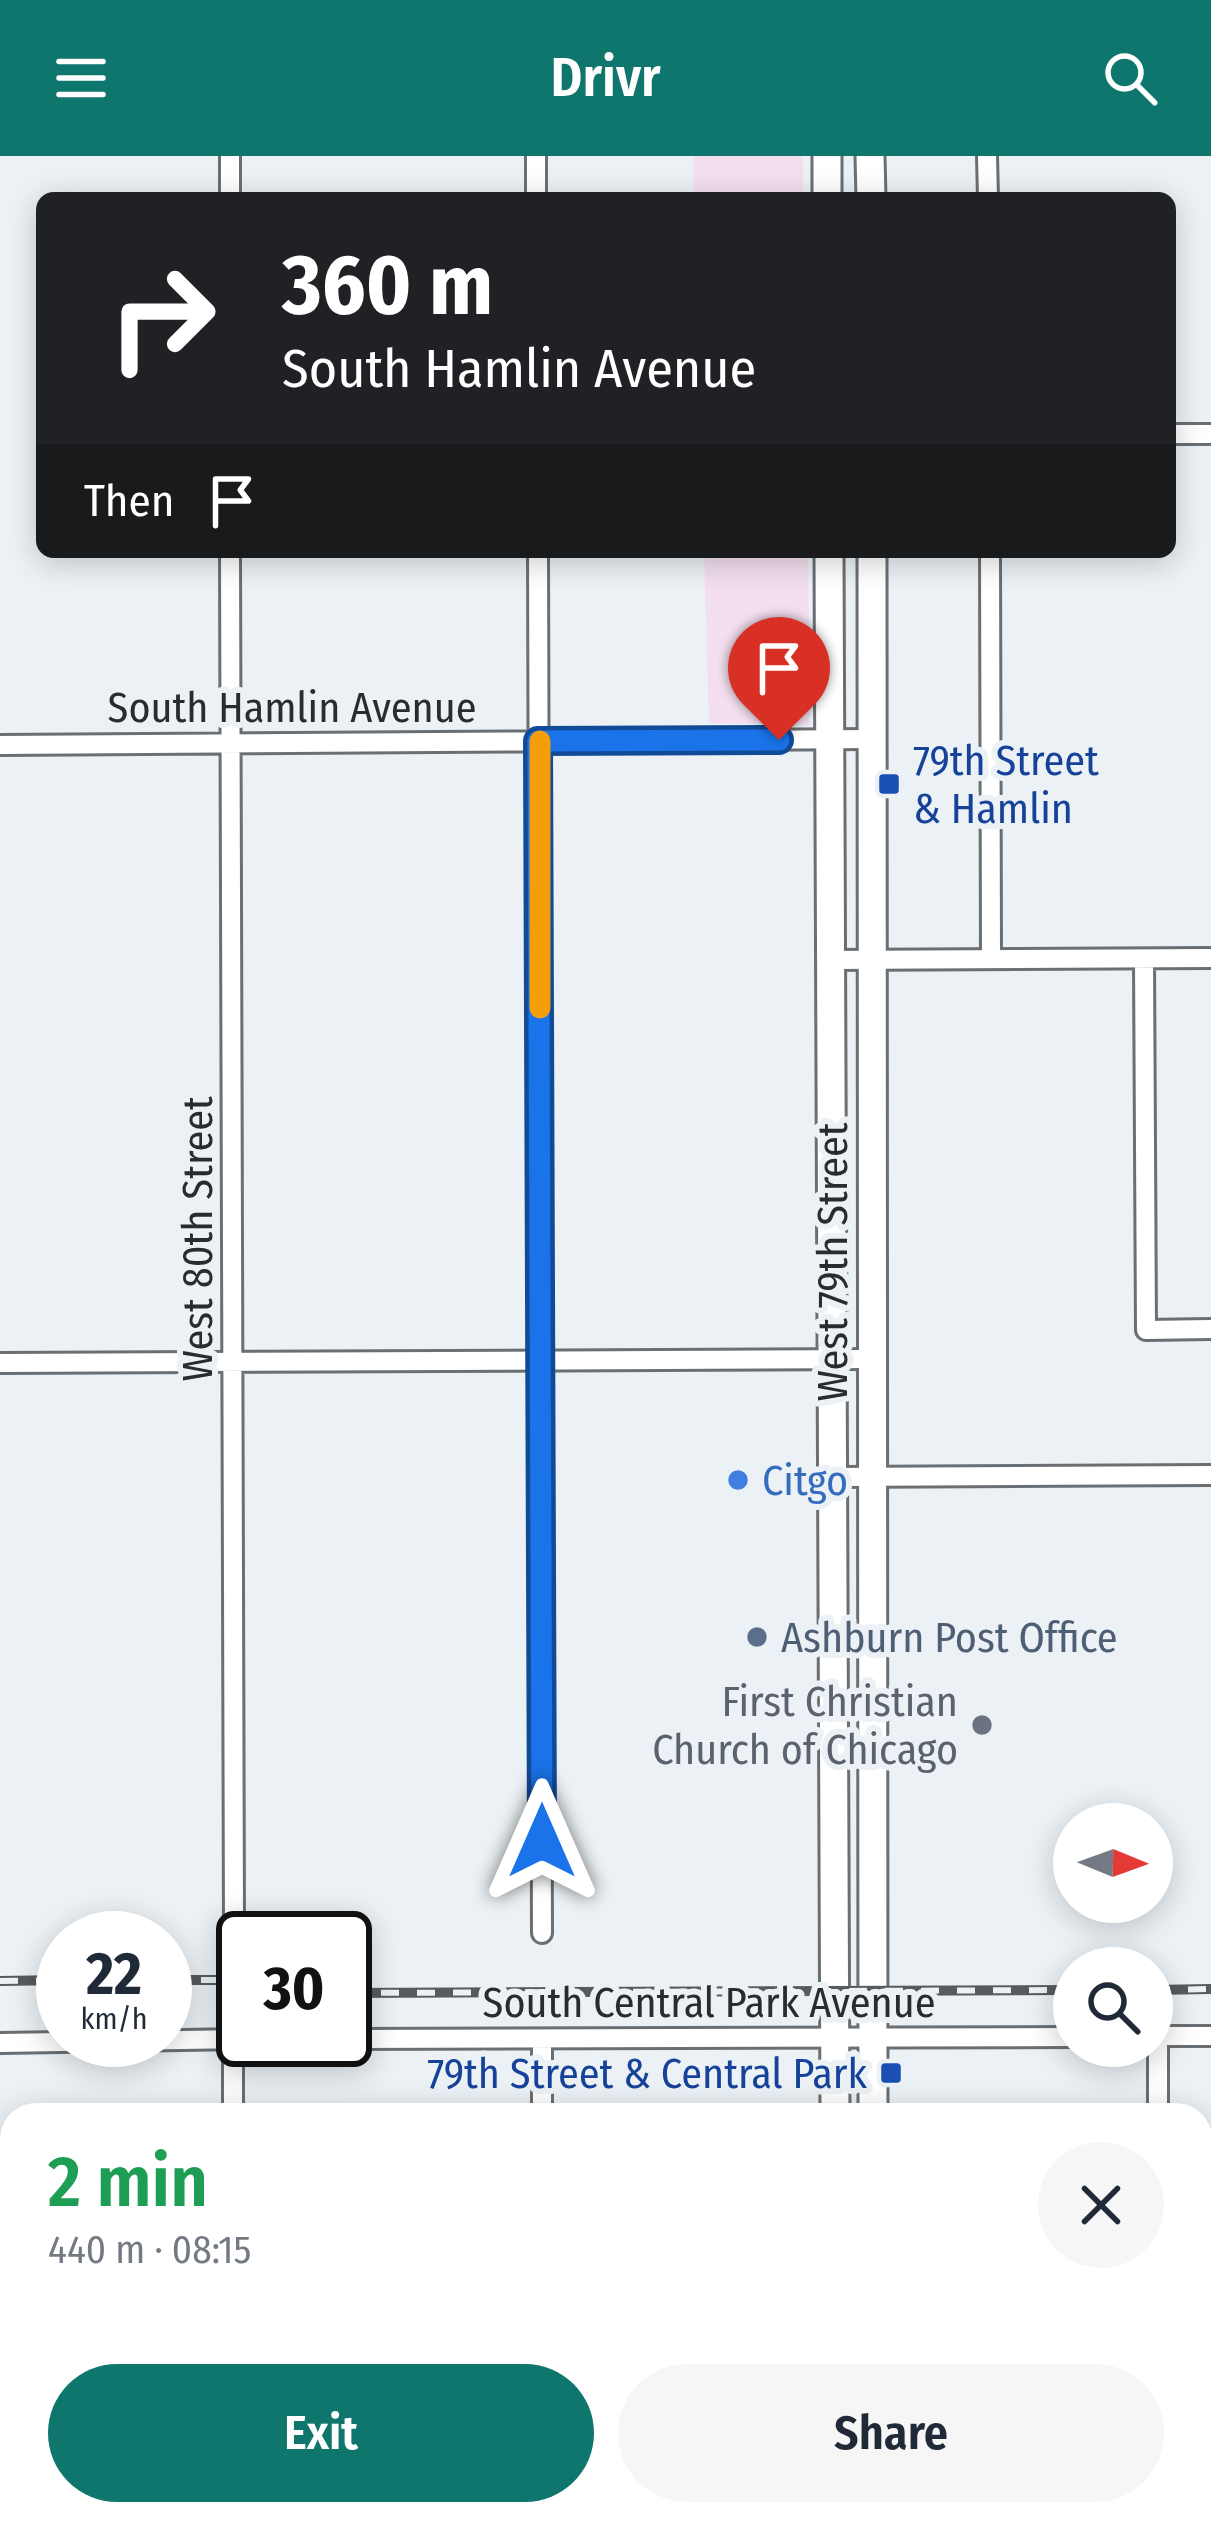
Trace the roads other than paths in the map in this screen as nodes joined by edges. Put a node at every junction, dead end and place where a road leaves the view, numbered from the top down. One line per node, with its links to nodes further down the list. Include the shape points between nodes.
1 (230, 156): 6 (street)
2 (536, 156): 7 (street)
3 (826, 156): 8 (main road)
4 (870, 156): 9 (main road)
5 (987, 156): 10 (street)
6 (230, 192)
7 (536, 192)
8 (826, 192)
9 (871, 192)
10 (988, 192)
11 (1176, 434): 12 (street)
12 (1211, 434)
13 (230, 558): 21 (street, West 80th Street)
14 (538, 558): 20 (street)
15 (829, 558): 18 (main road, West 79th Street)
16 (872, 558): 19 (main road, West 79th Street)
17 (990, 558): 25 (street)
18 (830, 739): 19 (street, South Hamlin Avenue); 20 (street, South Hamlin Avenue); 26 (main road, West 79th Street)
19 (872, 739): 27 (main road, West 79th Street)
20 (538, 741): 21 (street, South Hamlin Avenue); 31 (street)
21 (230, 743): 22 (street, South Hamlin Avenue); 32 (street, West 80th Street)
22 (0, 745)
23 (1144, 958): 24 (street); 25 (street); 28 (street, via 1146,1330)
24 (1211, 958)
25 (991, 959): 27 (street)
26 (831, 960): 27 (street); 29 (main road, West 79th Street)
27 (872, 960): 30 (main road, West 79th Street)
28 (1211, 1329)
29 (833, 1359): 30 (street); 31 (street); 35 (main road, West 79th Street)
30 (874, 1359): 36 (main road, West 79th Street)
31 (541, 1360): 32 (street); 38 (street)
32 (233, 1362): 33 (street); 37 (street, West 80th Street)
33 (0, 1363)
34 (1211, 1475): 36 (street)
35 (833, 1477): 36 (street); 42 (main road, West 79th Street)
36 (874, 1477): 43 (main road, West 79th Street)
37 (234, 1911)
38 (542, 1933)
39 (1173, 2036): 40 (street)
40 (1211, 2036)
41 (1053, 2037): 43 (street, South Central Park Avenue)
42 (835, 2038): 43 (street, South Central Park Avenue); 46 (street, South Central Park Avenue); 52 (main road, West 79th Street)
43 (873, 2038): 53 (main road, West 79th Street)
44 (216, 2039): 47 (street)
45 (372, 2039): 46 (street, South Central Park Avenue)
46 (542, 2039): 51 (street)
47 (0, 2043)
48 (236, 2067): 50 (street)
49 (1156, 2067): 54 (street)
50 (234, 2103)
51 (542, 2103)
52 (835, 2103)
53 (873, 2103)
54 (1158, 2103)

